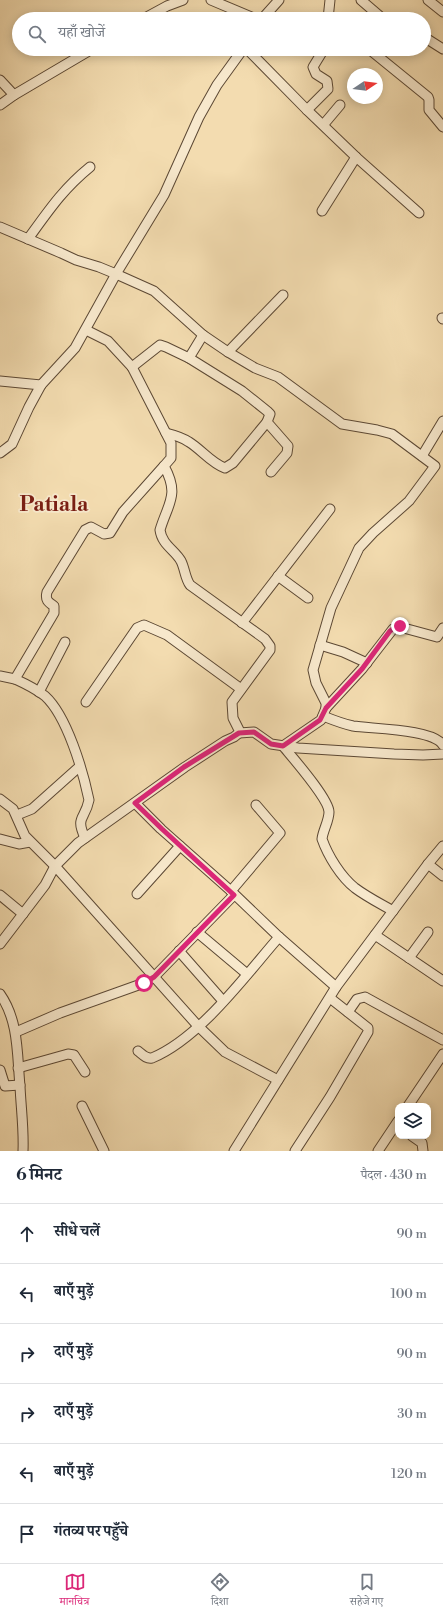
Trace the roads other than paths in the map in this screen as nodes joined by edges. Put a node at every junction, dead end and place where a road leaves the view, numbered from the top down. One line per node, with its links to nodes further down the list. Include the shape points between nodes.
1 (183, 0): 7 (street)
2 (211, 0): 8 (street)
3 (278, 0): 9 (street)
4 (330, 0): 10 (street)
5 (361, 0): 11 (street)
6 (428, 0): 12 (street)
7 (156, 12)
8 (239, 12)
9 (268, 12)
10 (329, 12)
11 (376, 12)
12 (443, 12)
13 (431, 41): 14 (street)
14 (443, 49)
15 (80, 56): 21 (street)
16 (238, 56): 33 (street, via 217,85 199,117 164,195)
17 (254, 56): 24 (street)
18 (320, 56): 24 (street, via 313,67 316,74 327,81 328,89)
19 (378, 56): 26 (street, via 428,97 429,110)
20 (0, 80): 21 (street)
21 (14, 95): 22 (street)
22 (0, 105)
23 (340, 105): 25 (street)
24 (307, 110): 25 (street)
25 (324, 124): 27 (street)
26 (443, 127)
27 (356, 157): 29 (street); 30 (street)
28 (90, 167): 32 (street, via 58,198)
29 (322, 211)
30 (419, 213)
31 (0, 227): 32 (street)
32 (28, 238): 33 (street, via 76,260)
33 (116, 274): 35 (street); 36 (street, via 154,291)
34 (283, 295): 37 (street)
35 (86, 330): 39 (street, via 108,341); 41 (street, via 75,348)
36 (203, 335): 37 (street); 38 (street)
37 (228, 352): 46 (street, via 255,368 278,377 342,424 392,434)
38 (189, 358): 39 (street, via 160,345); 43 (street, via 264,407 270,414)
39 (132, 367): 44 (street)
40 (0, 381): 41 (street)
41 (41, 385): 45 (street, via 12,444)
42 (443, 421): 46 (street)
43 (267, 422): 44 (street, via 233,463 224,468 189,442); 49 (street, via 285,440 289,448)
44 (166, 433): 47 (street, via 172,451 171,458)
45 (0, 453)
46 (422, 456): 48 (street)
47 (164, 466): 54 (street, via 170,477 173,495 160,530 161,537 182,562 186,580 190,585); 60 (street, via 127,507 110,532 104,534 91,527 85,530 47,592 47,601 54,606 54,613)
48 (435, 466): 50 (street); 57 (street, via 409,501 372,533 359,548 331,608)
49 (271, 472)
50 (443, 472)
51 (330, 509): 52 (street)
52 (278, 576): 53 (street); 54 (street)
53 (308, 598)
54 (242, 623): 61 (street, via 265,639 270,650)
55 (442, 633): 58 (street, via 433,637 397,626 390,631)
56 (65, 642): 62 (street)
57 (320, 645): 58 (street); 64 (street, via 313,674 325,699)
58 (367, 663): 64 (street)
59 (0, 676): 60 (street)
60 (15, 679): 62 (street)
61 (241, 689): 63 (street, via 167,635 141,625); 65 (street, via 234,698 231,709)
62 (39, 692): 69 (street, via 60,714)
63 (86, 702)
64 (325, 712): 66 (street, via 351,725 423,734 437,739); 67 (street, via 320,720)
65 (239, 733): 67 (street, via 254,732 271,744); 71 (street, via 184,767)
66 (443, 745)
67 (283, 746): 68 (street, via 394,754); 85 (street, via 328,805 329,813 322,839 332,859 355,888)
68 (443, 754)
69 (79, 767): 73 (street, via 32,809); 75 (street, via 89,800 80,822)
70 (0, 798): 73 (street)
71 (135, 803): 75 (street); 77 (street)
72 (256, 805): 82 (street, via 280,833)
73 (17, 815): 76 (street, via 20,829)
74 (0, 838): 76 (street, via 19,844)
75 (85, 838): 80 (street)
76 (30, 842): 80 (street)
77 (180, 846): 82 (street); 83 (street)
78 (443, 846): 79 (street)
79 (428, 864): 81 (street); 85 (street)
80 (55, 866): 86 (street); 95 (street)
81 (443, 876)
82 (233, 893): 87 (street); 90 (street)
83 (137, 894)
84 (0, 895): 86 (street)
85 (393, 911): 89 (street)
86 (23, 914): 91 (street)
87 (198, 932): 92 (street); 94 (street)
88 (428, 932): 93 (street)
89 (375, 935): 93 (street); 97 (street)
90 (279, 938): 94 (street); 97 (street)
91 (0, 944)
92 (179, 951): 95 (street); 100 (street)
93 (409, 958): 96 (street)
94 (247, 974): 100 (street)
95 (154, 977): 102 (street); 103 (street)
96 (443, 981)
97 (336, 987): 99 (street)
98 (0, 994): 103 (street)
99 (330, 998): 101 (street); 110 (street)
100 (223, 1002): 102 (street)
101 (348, 1012): 104 (street, via 357,999 366,997); 119 (street, via 368,1028 368,1032)
102 (198, 1026): 105 (street, via 188,1036 152,1058 149,1059); 110 (street, via 225,1052)
103 (16, 1032): 107 (street)
104 (443, 1040)
105 (138, 1051)
106 (443, 1054): 112 (street)
107 (18, 1068): 109 (street, via 68,1054 74,1056); 111 (street)
108 (0, 1070): 111 (street, via 5,1086)
109 (85, 1072)
110 (278, 1080): 118 (street)
111 (20, 1085): 116 (street)
112 (410, 1103)
113 (82, 1106): 117 (street)
114 (395, 1127): 120 (street)
115 (416, 1139): 121 (street, via 422,1143)
116 (23, 1151)
117 (104, 1151)
118 (235, 1151)
119 (295, 1151)
120 (378, 1151)
121 (423, 1151)

